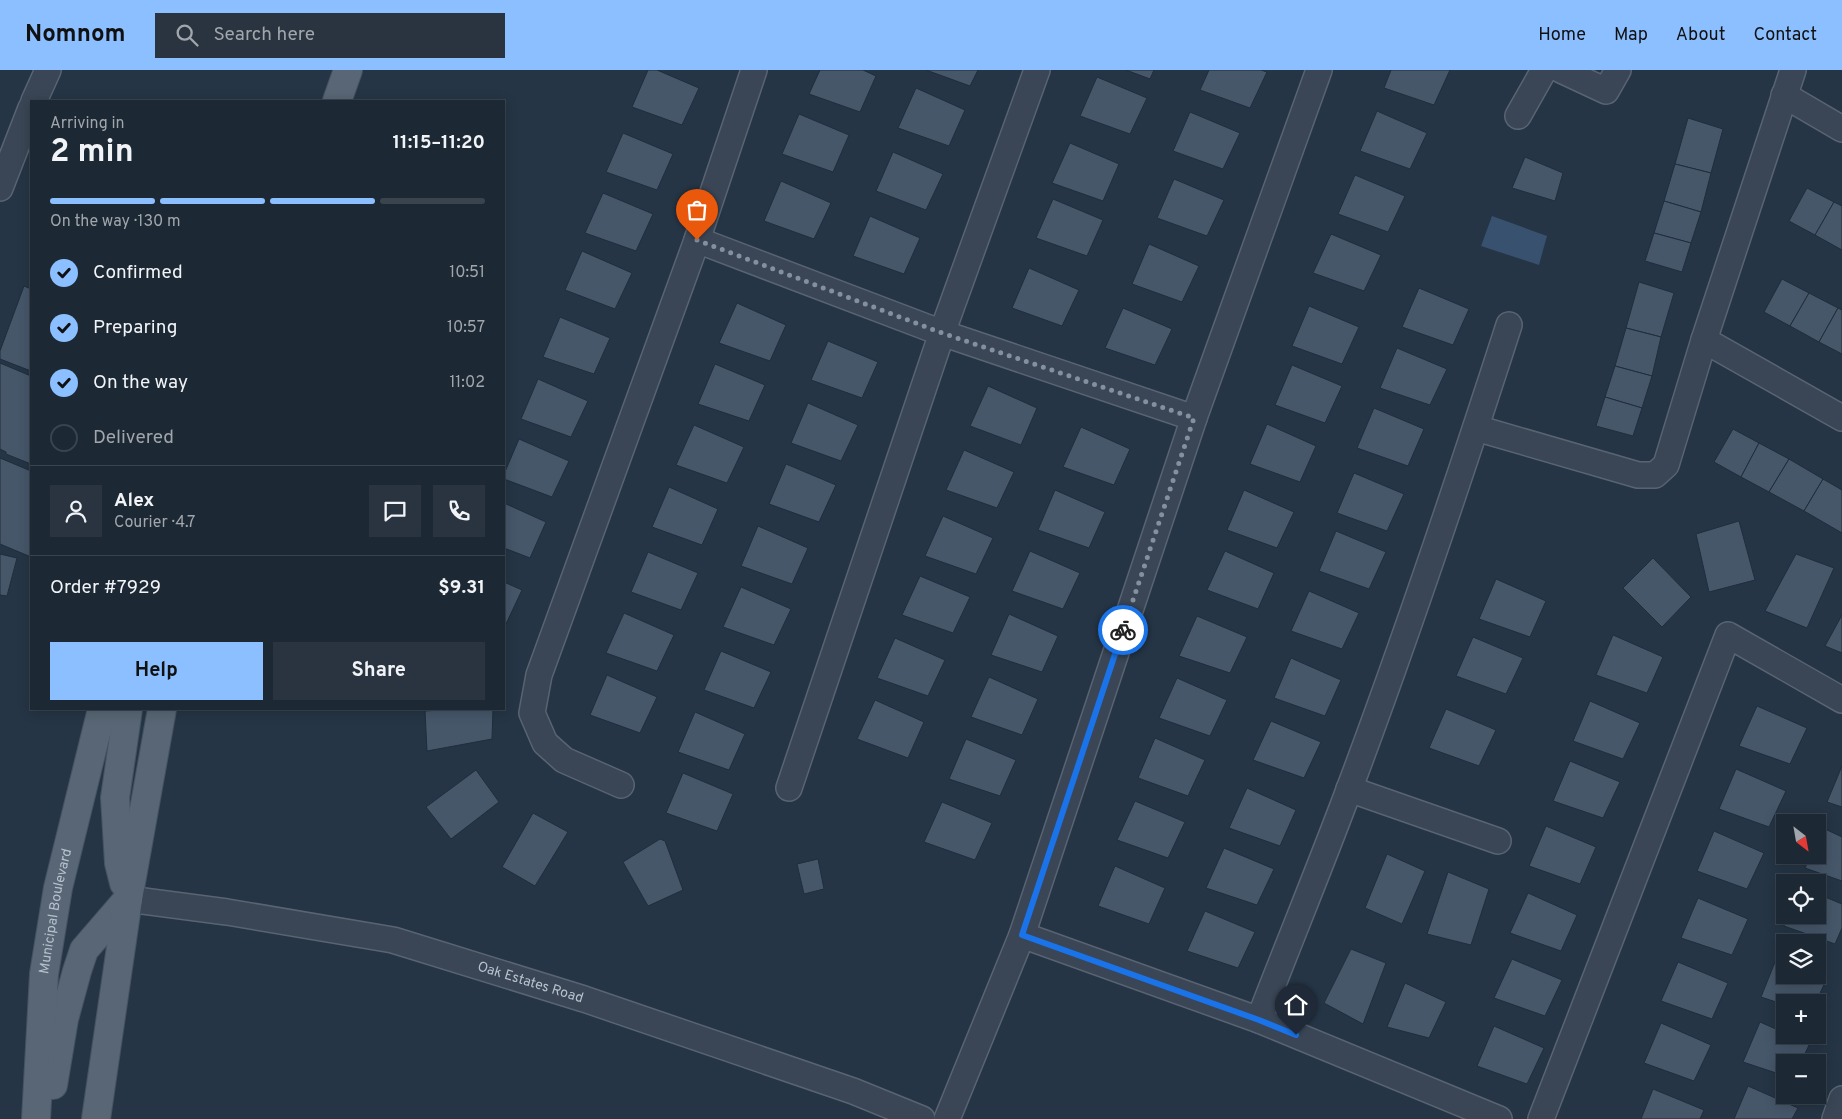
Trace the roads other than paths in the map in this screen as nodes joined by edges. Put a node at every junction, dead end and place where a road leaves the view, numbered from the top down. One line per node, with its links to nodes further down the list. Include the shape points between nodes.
1 (48, 70): 11 (street)
2 (348, 70): 12 (main road)
3 (754, 70): 17 (street)
4 (1036, 70): 19 (street)
5 (1319, 70): 21 (street)
6 (1544, 70): 14 (street)
7 (1561, 70): 8 (street, via 1606,91)
8 (1618, 70)
9 (1793, 70): 10 (street)
10 (1784, 95): 15 (street); 20 (street)
11 (34, 100)
12 (337, 100)
13 (30, 111): 16 (street)
14 (1518, 116)
15 (1842, 129)
16 (0, 188)
17 (697, 240): 19 (street); 28 (street, via 539,675 532,713 545,742 564,760)
18 (1509, 325): 23 (street)
19 (942, 333): 21 (street); 29 (street)
20 (1704, 340): 22 (street); 23 (street, via 1666,465 1655,475 1607,468)
21 (1194, 418): 33 (street)
22 (1842, 418)
23 (1476, 428): 30 (street)
24 (1842, 700): 42 (street, via 1728,635)
25 (102, 710): 36 (main road, Municipal Boulevard, via 58,888 44,974)
26 (128, 710): 32 (main road, via 115,798 119,863)
27 (162, 710): 32 (main road)
28 (621, 785)
29 (789, 788)
30 (1349, 789): 31 (street); 34 (street)
31 (1498, 841)
32 (128, 899): 37 (main road, via 84,950 64,1019); 38 (main road); 39 (street, Oak Estates Road, via 393,940 584,999 853,1091)
33 (1022, 935): 34 (street); 40 (street)
34 (1259, 1020): 41 (street)
35 (1842, 1099): 43 (street)
36 (36, 1119)
37 (47, 1119)
38 (96, 1119)
39 (922, 1119)
40 (946, 1119)
41 (1499, 1119)
42 (1541, 1119)
43 (1835, 1119)

